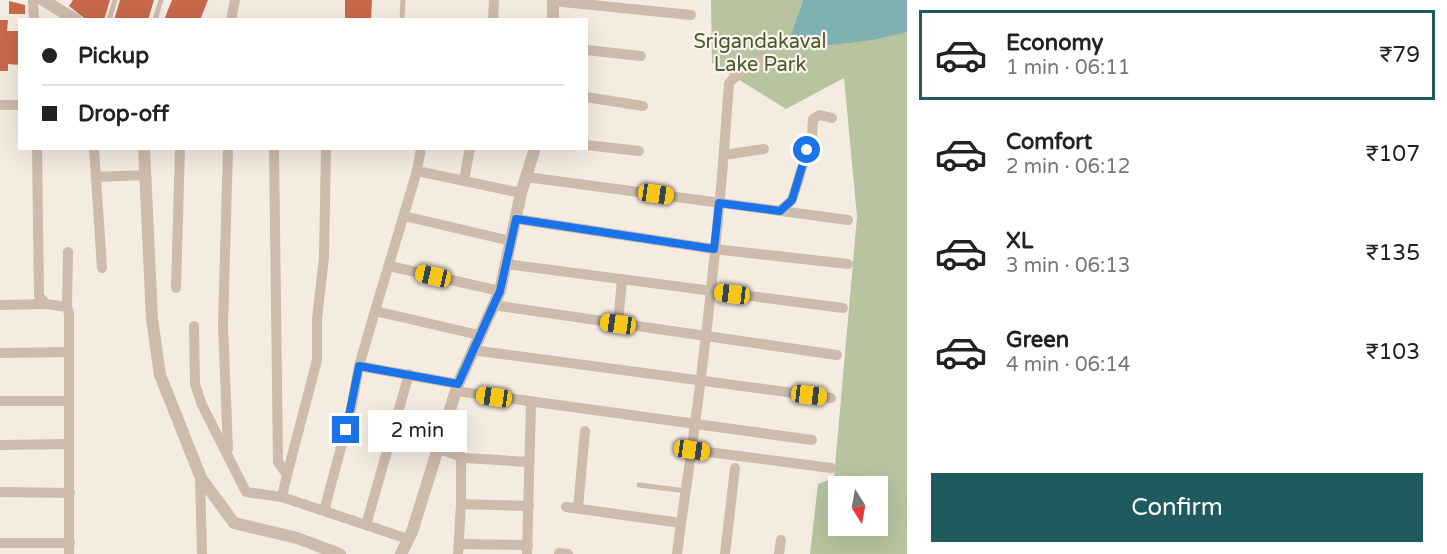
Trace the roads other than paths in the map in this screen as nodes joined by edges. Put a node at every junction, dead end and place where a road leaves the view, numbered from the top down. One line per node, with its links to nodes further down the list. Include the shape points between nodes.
1 (33, 0): 11 (street)
2 (44, 0): 9 (street)
3 (115, 0): 13 (lane)
4 (161, 0): 14 (lane)
5 (235, 0): 15 (street)
6 (403, 0): 16 (lane)
7 (494, 0): 17 (street)
8 (553, 0): 10 (street); 18 (street)
9 (60, 4): 12 (street)
10 (691, 15)
11 (34, 18)
12 (74, 18)
13 (110, 18)
14 (156, 18)
15 (231, 18)
16 (402, 18)
17 (493, 18)
18 (553, 18)
19 (588, 50): 20 (street)
20 (641, 56)
21 (769, 58): 40 (street, via 732,78 729,84)
22 (588, 97): 25 (street)
23 (0, 105): 24 (street)
24 (18, 105)
25 (643, 106)
26 (832, 118): 48 (street, via 820,115 813,119 812,136 792,200)
27 (588, 145): 39 (street)
28 (764, 149): 40 (street)
29 (37, 150): 63 (street, via 38,287)
30 (94, 150): 43 (street)
31 (144, 150): 42 (street)
32 (180, 150): 60 (street)
33 (228, 150): 92 (street, via 223,326)
34 (274, 150): 98 (street, via 278,462)
35 (326, 150): 98 (street, via 317,360)
36 (421, 150): 41 (street)
37 (470, 150): 45 (street)
38 (534, 150): 44 (street)
39 (639, 150)
40 (724, 155): 47 (street)
41 (417, 171): 45 (street); 49 (street)
42 (146, 175): 43 (street); 97 (street, via 152,319 160,375)
43 (96, 177): 58 (street)
44 (526, 177): 46 (street); 47 (street)
45 (464, 180): 46 (street)
46 (521, 193): 50 (street)
47 (719, 203): 48 (street); 53 (street)
48 (780, 211): 51 (street)
49 (404, 216): 52 (street); 57 (street)
50 (516, 219): 52 (street); 53 (street)
51 (849, 220)
52 (511, 241): 55 (street)
53 (714, 249): 56 (street); 62 (street)
54 (68, 252): 66 (street)
55 (506, 264): 59 (street); 61 (street)
56 (848, 264)
57 (388, 266): 61 (street); 68 (street)
58 (102, 268)
59 (622, 279): 62 (street); 69 (street)
60 (176, 288)
61 (500, 291): 65 (street)
62 (709, 291): 67 (street); 72 (street)
63 (46, 304): 64 (street); 66 (street)
64 (0, 305)
65 (493, 305): 69 (street); 71 (street)
66 (67, 307): 74 (street)
67 (843, 308)
68 (375, 311): 71 (street); 77 (street)
69 (618, 324): 72 (street)
70 (194, 326): 92 (street, via 195,384)
71 (478, 335): 73 (street)
72 (705, 337): 76 (street); 79 (street)
73 (472, 350): 79 (street); 80 (street)
74 (69, 352): 75 (street); 83 (street)
75 (0, 353)
76 (837, 355)
77 (359, 366): 78 (street); 108 (street)
78 (409, 374): 80 (street); 110 (street)
79 (700, 382): 81 (street); 85 (street)
80 (457, 388): 84 (street); 90 (street)
81 (831, 398)
82 (0, 401): 83 (street)
83 (69, 401): 88 (street)
84 (531, 402): 85 (street); 94 (street)
85 (696, 425): 87 (street); 91 (street)
86 (585, 431): 107 (street)
87 (812, 440)
88 (69, 444): 89 (street); 102 (street)
89 (0, 445)
90 (439, 449): 93 (street); 111 (street)
91 (692, 450): 96 (street); 100 (street)
92 (228, 452): 103 (street, via 246,492)
93 (460, 457): 94 (street); 104 (street)
94 (528, 462): 105 (street)
95 (735, 468): 121 (street)
96 (831, 468)
97 (200, 475): 117 (street); 118 (street, via 234,523 297,538)
98 (287, 475): 103 (street)
99 (639, 485): 100 (lane)
100 (686, 491): 109 (street)
101 (0, 492): 102 (street)
102 (70, 492): 114 (street)
103 (282, 497): 108 (street)
104 (461, 504): 105 (street); 115 (street)
105 (529, 506): 116 (street)
106 (566, 507): 107 (street)
107 (578, 508): 109 (street)
108 (324, 511): 110 (street)
109 (681, 523): 120 (street)
110 (366, 525): 111 (street)
111 (408, 539): 119 (street)
112 (781, 540): 122 (street)
113 (0, 543): 114 (street)
114 (69, 549)
115 (458, 549): 116 (street)
116 (528, 550)
117 (201, 554)
118 (340, 554)
119 (401, 554)
120 (677, 554)
121 (725, 554)
122 (779, 554)

